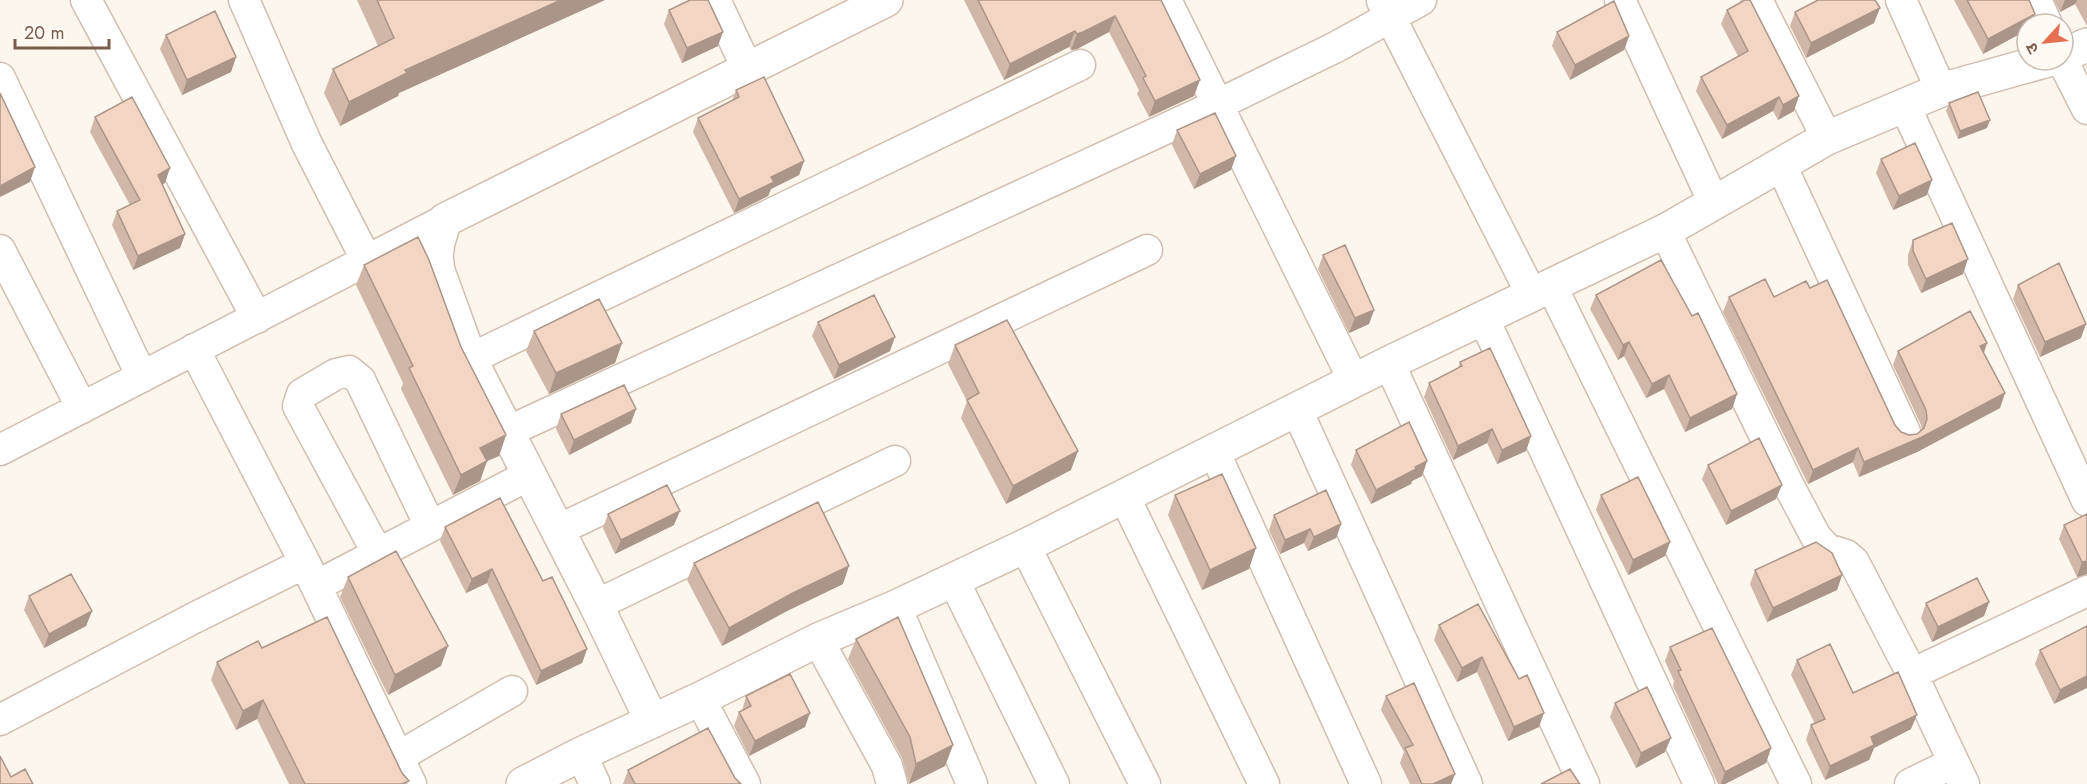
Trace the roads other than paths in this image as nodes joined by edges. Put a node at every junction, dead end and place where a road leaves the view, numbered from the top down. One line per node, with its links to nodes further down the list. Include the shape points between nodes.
1 (86, 0): 30 (street)
2 (244, 0): 27 (street, via 307,144)
3 (715, 0): 12 (street)
4 (886, 0): 12 (street)
5 (1166, 0): 18 (street)
6 (1421, 0): 10 (street)
7 (1620, 0): 22 (street)
8 (1757, 0): 20 (street)
9 (1900, 0): 16 (street)
10 (1386, 9): 18 (street); 28 (street)
11 (1080, 65): 32 (street)
12 (747, 68): 23 (street)
13 (2015, 69): 16 (street)
14 (2068, 72): 19 (street)
15 (0, 78): 34 (street)
16 (1941, 90): 17 (street)
17 (1904, 104): 20 (street); 45 (street)
18 (1217, 105): 35 (street); 38 (street)
19 (2087, 109)
20 (1827, 138): 21 (street)
21 (1781, 165): 22 (street); 39 (street)
22 (1714, 203): 24 (street)
23 (445, 220): 27 (street); 32 (street, via 436,256 438,271)
24 (1665, 231): 28 (street); 56 (street, via 1816,537 1827,549 1854,562)
25 (0, 250): 36 (street)
26 (1147, 250): 47 (street)
27 (366, 259): 30 (street)
28 (1542, 290): 29 (street); 77 (street)
29 (1483, 317): 33 (street); 76 (street)
30 (257, 318): 31 (street)
31 (194, 350): 34 (street); 50 (street)
32 (470, 359): 38 (street)
33 (1389, 363): 35 (street); 75 (street)
34 (142, 377): 36 (street)
35 (1354, 381): 37 (street)
36 (82, 408): 40 (street)
37 (1297, 410): 41 (street); 74 (street)
38 (507, 432): 43 (street)
39 (1905, 432)
40 (0, 450)
41 (1214, 451): 44 (street); 73 (street)
42 (895, 461): 53 (street)
43 (530, 475): 46 (street); 47 (street)
44 (1124, 496): 48 (street); 72 (street)
45 (2087, 501)
46 (430, 526): 49 (street); 49 (street, via 360,380 349,371 336,374 302,394 298,406)
47 (558, 530): 53 (street)
48 (1025, 546): 51 (street); 71 (street)
49 (378, 554): 50 (street)
50 (310, 574): 59 (street, via 194,618); 62 (street)
51 (954, 581): 54 (street); 70 (street)
52 (2087, 591): 56 (street)
53 (596, 605): 60 (street)
54 (896, 607): 55 (street); 69 (street)
55 (818, 640): 58 (street); 68 (street)
56 (1912, 674): 63 (street)
57 (512, 691): 62 (street)
58 (700, 699): 60 (street); 67 (street)
59 (0, 720)
60 (652, 721): 61 (street)
61 (581, 754): 65 (street); 66 (street)
62 (398, 757): 64 (street)
63 (1958, 773): 78 (street)
64 (411, 784)
65 (523, 784)
66 (595, 784)
67 (745, 784)
68 (892, 784)
69 (972, 784)
70 (1054, 784)
71 (1145, 784)
72 (1264, 784)
73 (1366, 784)
74 (1467, 784)
75 (1584, 784)
76 (1699, 784)
77 (1796, 784)
78 (1910, 784)

